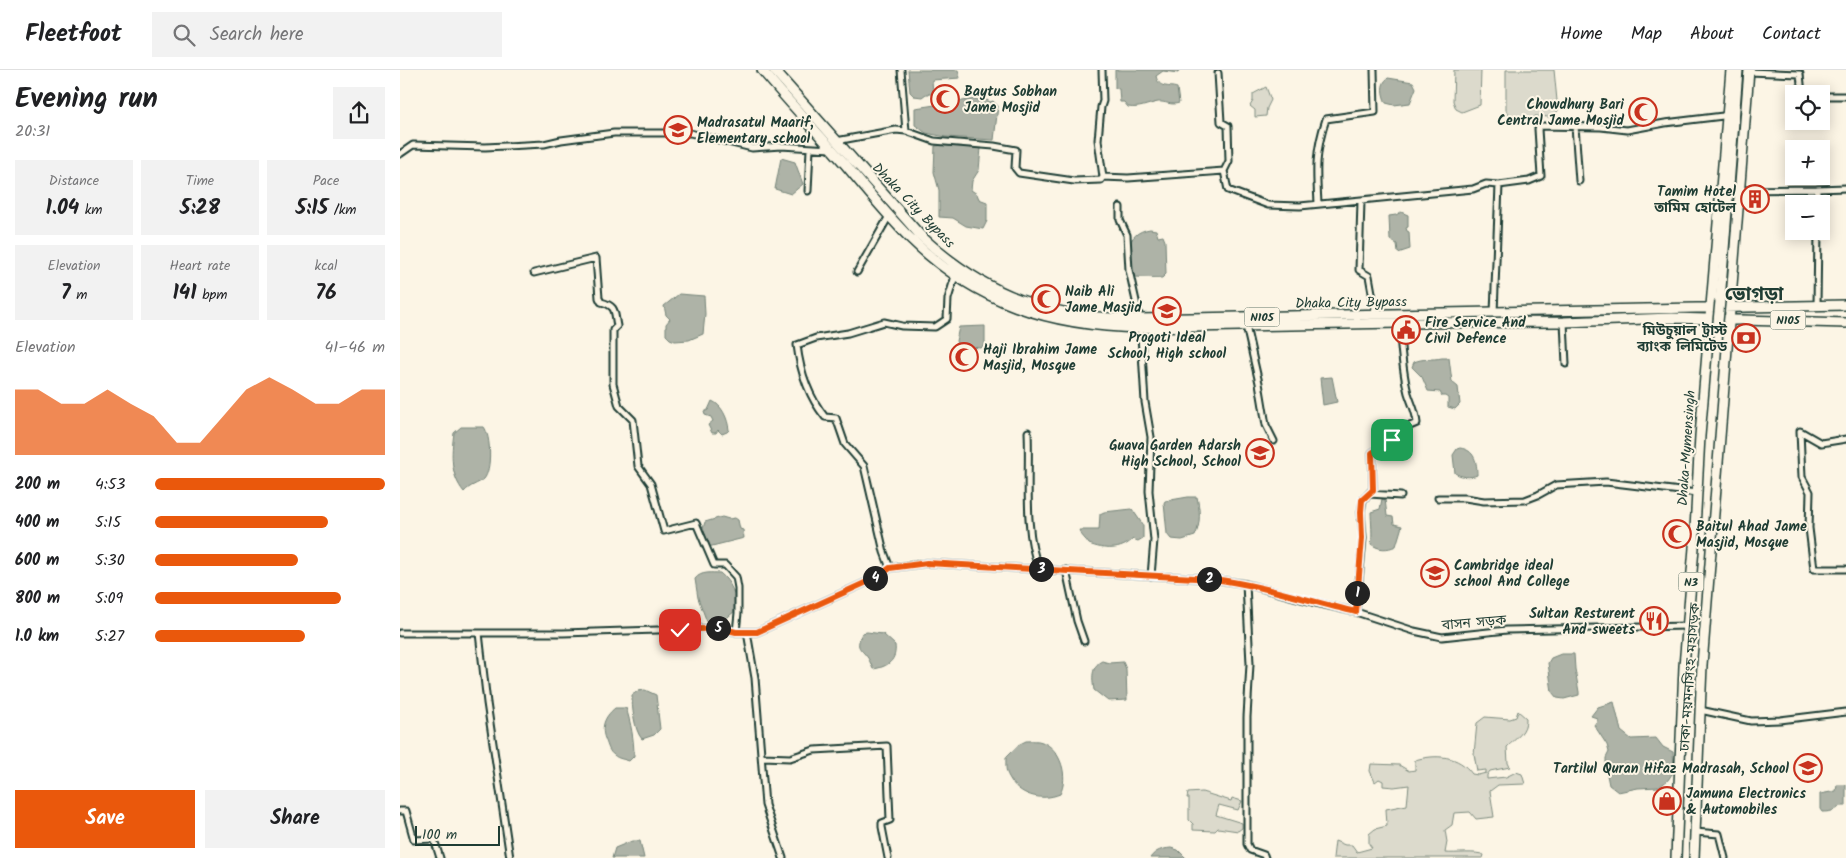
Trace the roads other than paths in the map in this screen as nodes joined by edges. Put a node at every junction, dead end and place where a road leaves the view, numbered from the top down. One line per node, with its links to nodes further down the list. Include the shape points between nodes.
1 (762, 70): 16 (highway)
2 (774, 70): 16 (highway, Dhaka City Bypass / N105)
3 (901, 70): 15 (street)
4 (1102, 70): 20 (street, via 1103,101 1098,140)
5 (1374, 70): 29 (street, via 1375,112 1326,119 1315,165)
6 (1731, 70): 13 (highway, Dhaka-Mymensingh / N3)
7 (1738, 70): 49 (highway, bridge)
8 (1749, 71): 10 (street, via 1800,74); 25 (highway, N3)
9 (1218, 73): 19 (street, via 1221,122 1228,126 1230,134 1229,161)
10 (1801, 85)
11 (1830, 96): 12 (street)
12 (1846, 96)
13 (1729, 112): 14 (street, via 1723,116 1626,130); 38 (highway, Dhaka-Mymensingh / N3)
14 (1575, 126): 21 (street); 22 (street, via 1540,126 1541,176 1529,181)
15 (906, 131): 16 (street, via 896,130); 20 (street, via 934,141 1016,150 1015,168 1019,173 1074,180 1101,180)
16 (834, 145): 17 (street); 31 (highway); 47 (highway, Dhaka City Bypass / N105, via 919,234 961,270 990,286 1051,310)
17 (810, 149): 18 (street, via 752,148 690,132 614,133 544,144 485,147 413,144); 26 (street)
18 (400, 154)
19 (1224, 171): 20 (street); 29 (street, via 1228,190 1268,206)
20 (1103, 177)
21 (1579, 181)
22 (1499, 184): 28 (street); 40 (street)
23 (1846, 188): 24 (street)
24 (1817, 189): 25 (street); 27 (street)
25 (1739, 190): 39 (highway, N3)
26 (808, 191)
27 (1817, 195)
28 (1361, 201): 29 (street); 41 (street, via 1359,270 1369,276)
29 (1318, 203)
30 (1120, 207): 47 (street)
31 (889, 216): 33 (street); 35 (highway)
32 (1818, 240): 37 (street)
33 (858, 272)
34 (534, 273): 66 (street, via 596,258 599,298 613,307 618,326 613,330 613,384 619,406 633,420 638,466 650,484 664,532 696,523 714,565 725,565 736,576)
35 (955, 276): 47 (highway, via 984,293 1050,318 1098,327); 58 (street, via 948,299 947,319 935,327 884,322 797,345 807,386 821,412 826,418 836,418 845,444 864,466)
36 (1846, 305): 37 (highway, Dhaka City Bypass / N105)
37 (1817, 306): 39 (highway, Dhaka City Bypass / N105)
38 (1710, 307): 39 (highway, Dhaka City Bypass / N105); 40 (highway, Dhaka City Bypass / N105); 42 (highway, Dhaka-Mymensingh / N3)
39 (1730, 307): 43 (highway, N3)
40 (1494, 313): 41 (highway, Dhaka City Bypass / N105)
41 (1376, 315): 47 (highway, Dhaka City Bypass / N105)
42 (1710, 318): 43 (highway); 44 (highway); 54 (highway, Dhaka-Mymensingh / N3)
43 (1730, 319): 45 (highway, N105); 71 (highway, ঢাকা-ময়মনসিংহ মহাসড়ক / N3)
44 (1564, 322): 46 (highway); 50 (street)
45 (1846, 322)
46 (1399, 323): 48 (highway); 55 (street, via 1403,367 1417,422 1372,453 1373,490)
47 (1141, 324): 48 (highway); 62 (street, via 1145,402 1151,437)
48 (1246, 326): 53 (street, via 1266,425)
49 (1717, 332)
50 (1566, 364)
51 (1028, 432): 59 (street, via 1030,529 1032,553)
52 (1846, 439): 60 (street, via 1821,443 1800,431 1802,477 1810,492 1814,569)
53 (1274, 441)
54 (1697, 493): 57 (street, via 1606,482 1556,485 1525,500); 65 (highway, Dhaka-Mymensingh / N3)
55 (1368, 494): 56 (street); 64 (street, via 1362,500)
56 (1401, 496)
57 (1438, 498)
58 (890, 568): 59 (street, বাসন সড়ক, via 927,563); 67 (street, via 878,577 757,632)
59 (1039, 569): 61 (street, বাসন সড়ক)
60 (1846, 569)
61 (1066, 570): 62 (street, বাসন সড়ক); 70 (street)
62 (1152, 576): 63 (street, বাসন সড়ক)
63 (1246, 584): 64 (street, বাসন সড়ক); 81 (street, via 1250,664 1247,844 1250,850)
64 (1356, 612): 65 (street, বাসন সড়ক, via 1442,637 1507,630)
65 (1687, 626): 82 (highway, Dhaka-Mymensingh / N3)
66 (736, 632): 67 (street); 69 (street, via 720,628)
67 (747, 632): 73 (street)
68 (400, 633): 69 (street)
69 (479, 633): 76 (street)
70 (1084, 641)
71 (1699, 710): 72 (street, via 1751,721); 75 (highway, ঢাকা-ময়মনসিংহ মহাসড়ক / N3)
72 (1846, 712)
73 (762, 757): 79 (street, via 765,805); 80 (street, via 790,758 814,750 886,746 890,820 882,823 882,827)
74 (400, 811): 77 (street, via 406,811 414,840 434,839)
75 (1694, 832): 83 (highway, ঢাকা-ময়মনসিংহ মহাসড়ক / N3); 84 (street, via 1719,834)
76 (510, 857): 78 (street)
77 (440, 858)
78 (503, 858)
79 (783, 858)
80 (888, 858)
81 (1265, 858)
82 (1676, 858)
83 (1694, 858)
84 (1725, 858)

